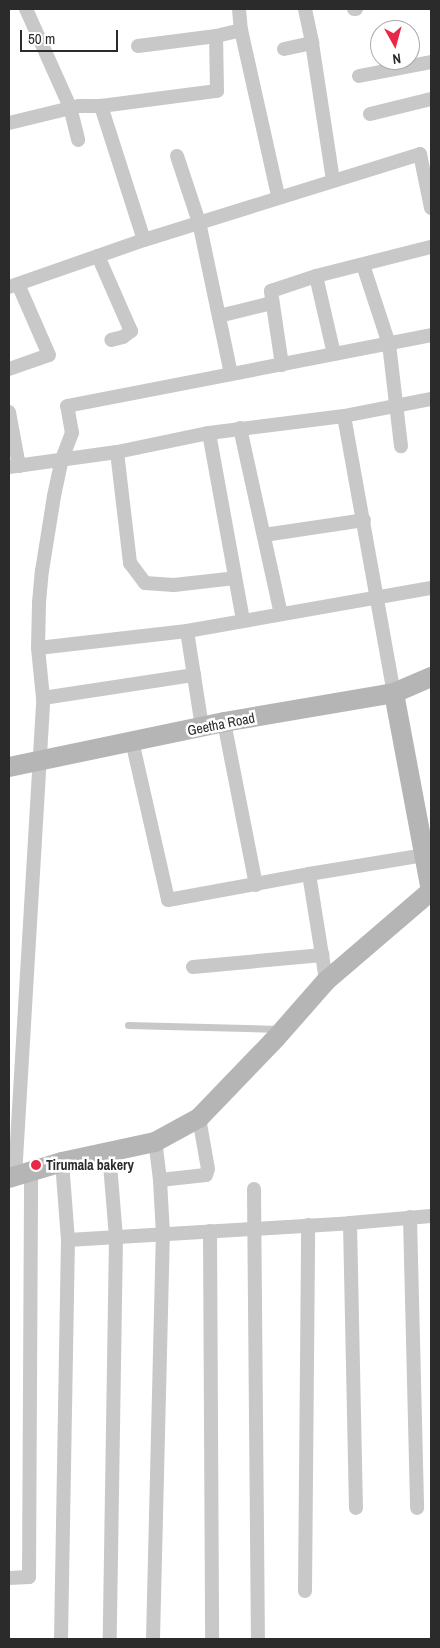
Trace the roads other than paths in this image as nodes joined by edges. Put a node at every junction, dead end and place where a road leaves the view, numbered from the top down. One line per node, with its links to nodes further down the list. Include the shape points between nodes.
1 (26, 9): 13 (street)
2 (239, 9): 4 (street)
3 (305, 9): 6 (street)
4 (241, 30): 5 (street); 20 (street)
5 (216, 36): 7 (street); 12 (street, via 217,91)
6 (312, 43): 8 (street); 18 (street)
7 (138, 46)
8 (284, 49)
9 (431, 62): 10 (street)
10 (359, 76)
11 (431, 99): 14 (street)
12 (101, 106): 13 (street); 23 (street)
13 (70, 107): 15 (street); 16 (street)
14 (370, 114)
15 (9, 121)
16 (78, 140)
17 (177, 156): 22 (street)
18 (333, 180): 19 (street, via 420,154); 20 (street)
19 (429, 185): 21 (street)
20 (278, 196): 22 (street)
21 (431, 207)
22 (199, 222): 23 (street); 30 (street)
23 (144, 240): 25 (street)
24 (431, 247): 26 (street)
25 (98, 256): 28 (street); 32 (street, via 131,331)
26 (363, 265): 27 (street); 33 (street)
27 (316, 276): 29 (street, via 271,291); 34 (street)
28 (13, 286): 36 (street, via 49,355)
29 (272, 303): 30 (street); 35 (street)
30 (219, 316): 37 (street)
31 (431, 335): 33 (street)
32 (111, 340)
33 (389, 344): 34 (street); 39 (street)
34 (334, 354): 35 (street)
35 (282, 365): 37 (street)
36 (9, 369)
37 (231, 374): 46 (street, via 67,406 72,433)
38 (431, 399): 39 (street)
39 (395, 406): 41 (street); 44 (street)
40 (9, 412): 47 (street)
41 (344, 416): 42 (street); 48 (street)
42 (240, 428): 43 (street); 49 (street)
43 (209, 433): 45 (street); 50 (street)
44 (401, 446)
45 (117, 452): 46 (street); 50 (street, via 130,563 145,583 174,585)
46 (62, 459): 47 (street); 56 (street, via 42,570)
47 (14, 466)
48 (364, 520): 49 (street); 52 (street)
49 (264, 534): 53 (street)
50 (235, 578): 54 (street)
51 (431, 588): 52 (street)
52 (378, 598): 53 (street); 59 (street)
53 (281, 614): 54 (street)
54 (243, 621): 55 (street)
55 (187, 631): 56 (street); 57 (street)
56 (38, 648): 60 (street)
57 (194, 675): 60 (street); 62 (street)
58 (431, 677): 59 (street, Geetha Road)
59 (394, 693): 61 (street, Geetha Road); 66 (street)
60 (43, 698): 64 (street)
61 (224, 722): 62 (street, Geetha Road); 68 (street)
62 (202, 727): 63 (street, Geetha Road)
63 (132, 741): 64 (street, Geetha Road); 68 (street, via 168,900)
64 (38, 760): 65 (street, Geetha Road); 75 (street)
65 (9, 767)
66 (425, 855): 67 (street); 69 (street)
67 (309, 874): 68 (street); 70 (street)
68 (256, 885)
69 (431, 891): 72 (street)
70 (322, 955): 71 (street); 72 (street)
71 (193, 967)
72 (326, 980): 74 (street)
73 (128, 1025): 74 (lane)
74 (284, 1029): 76 (street)
75 (14, 1077): 80 (street)
76 (199, 1118): 77 (street); 81 (street, via 208,1169 206,1175)
77 (155, 1142): 78 (street); 81 (street)
78 (109, 1152): 79 (street); 90 (street)
79 (62, 1162): 80 (street); 91 (street)
80 (18, 1175): 94 (street, via 29,1577)
81 (160, 1180): 89 (street)
82 (254, 1189): 87 (street)
83 (431, 1216): 84 (street)
84 (410, 1218): 85 (street); 93 (street)
85 (350, 1223): 86 (street); 92 (street)
86 (308, 1225): 87 (street); 95 (street)
87 (256, 1228): 88 (street); 100 (street)
88 (210, 1231): 89 (street); 99 (street)
89 (163, 1234): 90 (street); 98 (street)
90 (116, 1237): 91 (street); 97 (street)
91 (68, 1240): 96 (street)
92 (356, 1508)
93 (417, 1508)
94 (9, 1578)
95 (305, 1591)
96 (62, 1639)
97 (110, 1639)
98 (153, 1639)
99 (212, 1639)
100 (258, 1639)

